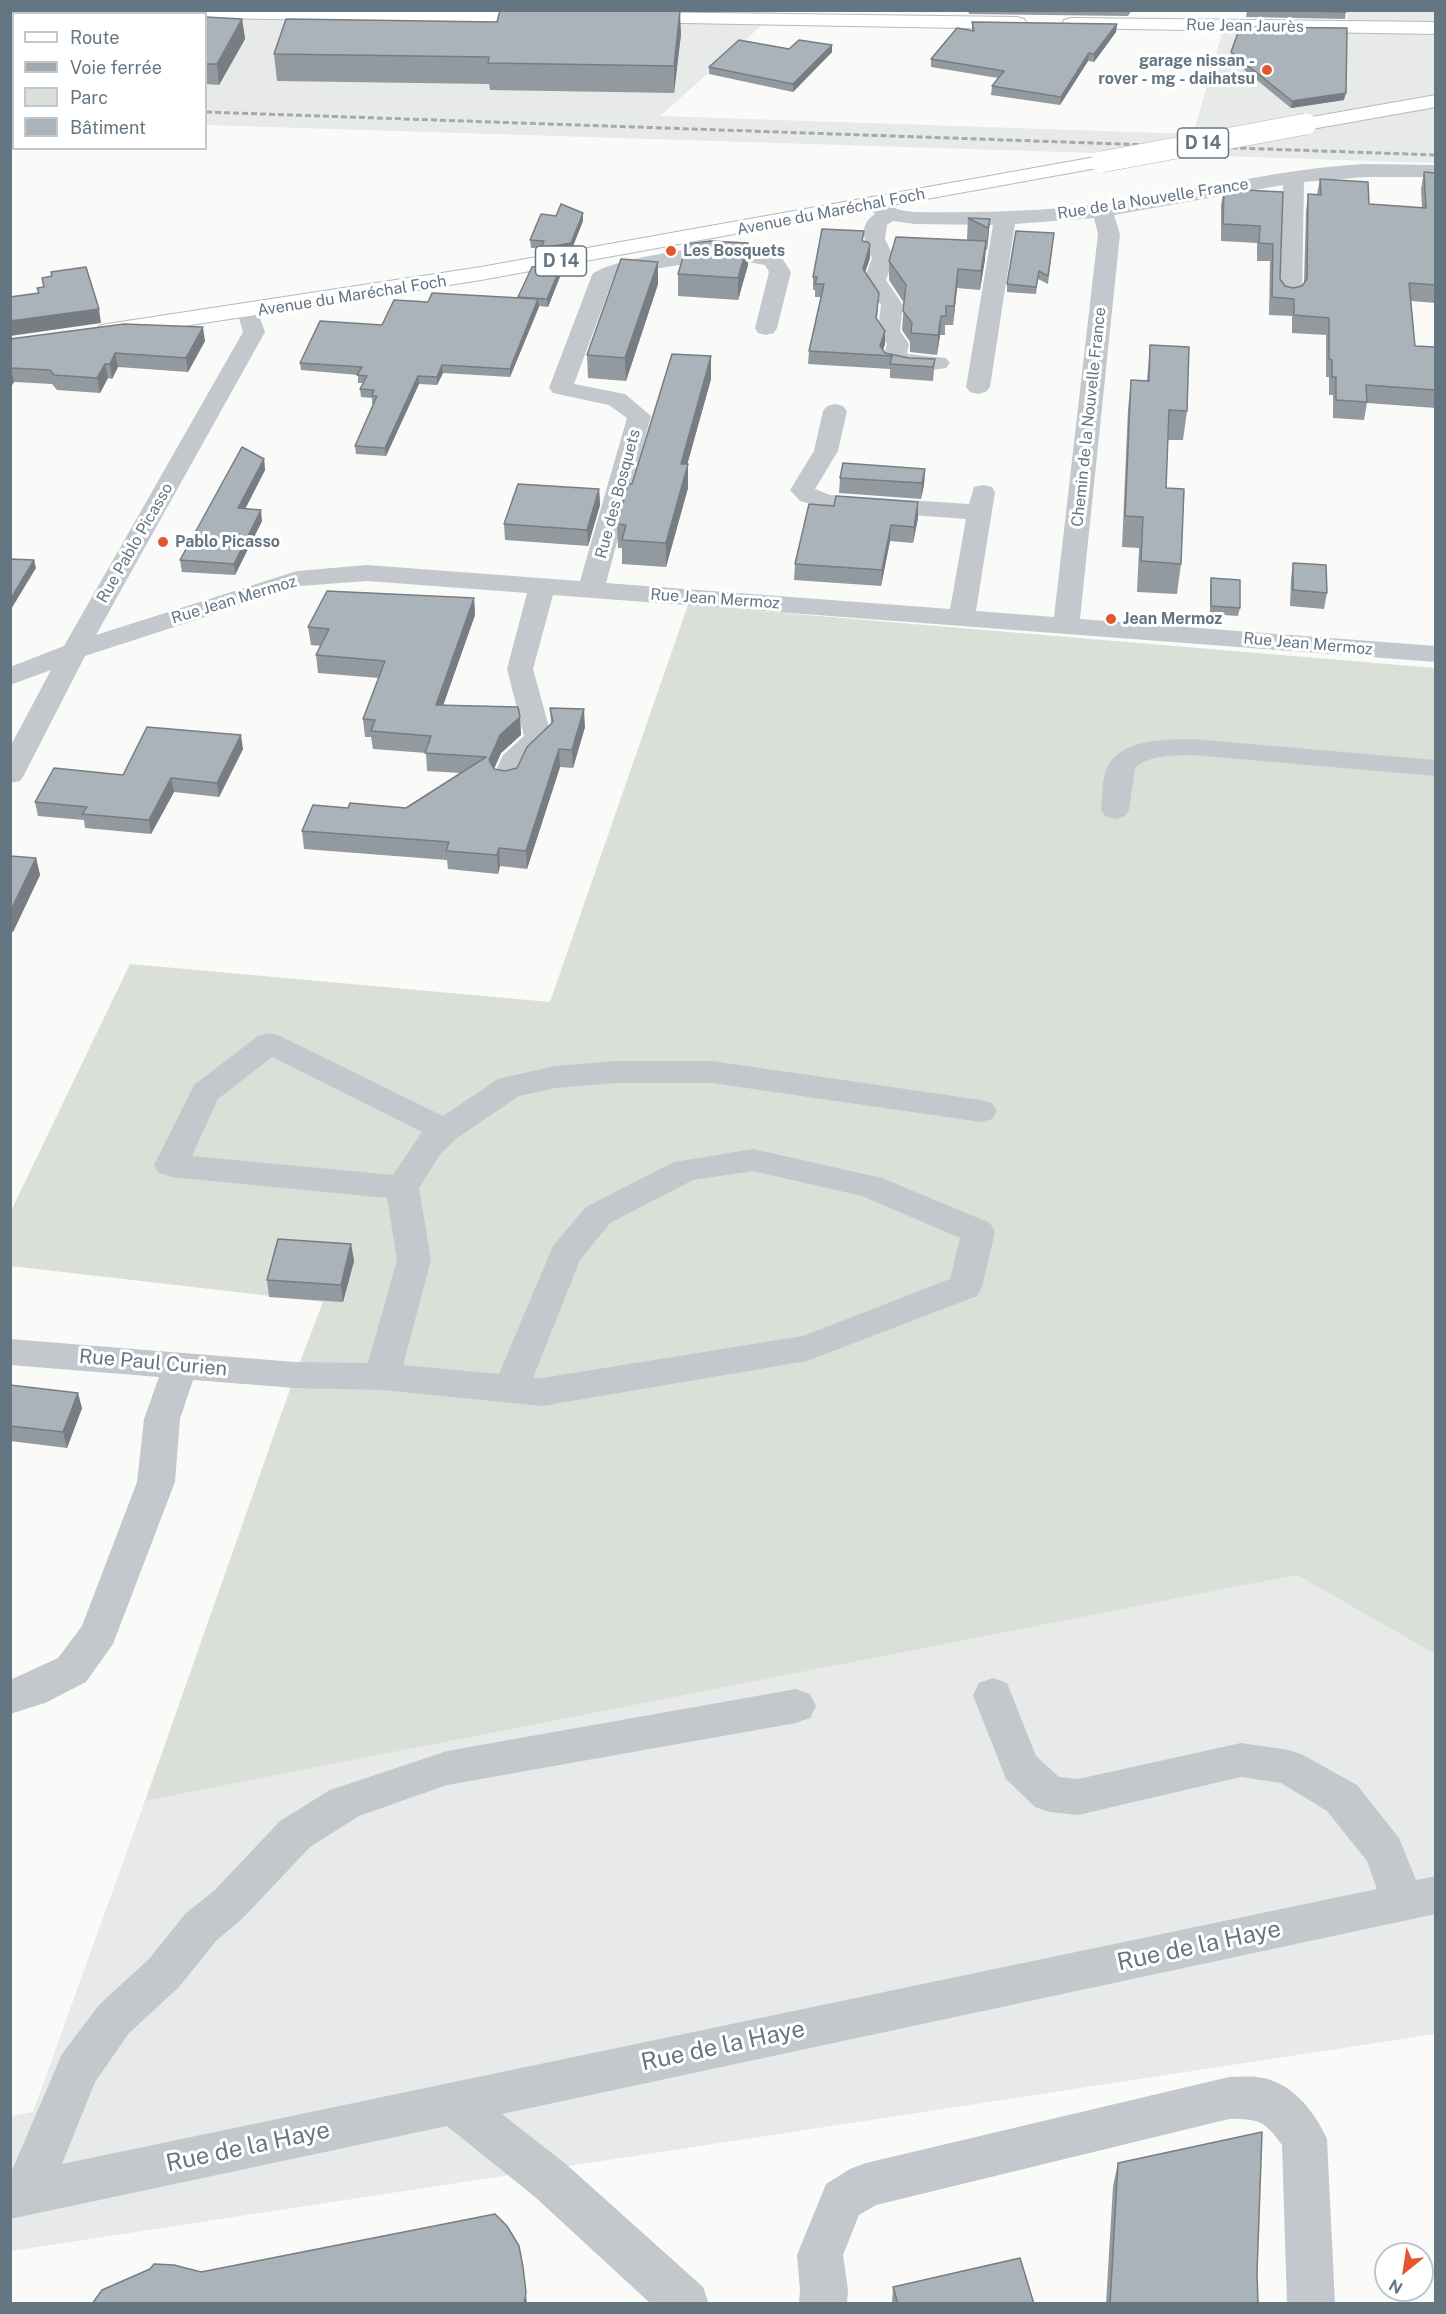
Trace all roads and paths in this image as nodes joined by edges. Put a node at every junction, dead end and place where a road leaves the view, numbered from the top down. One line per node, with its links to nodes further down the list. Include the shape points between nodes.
1 (11, 10): 2 (main road)
2 (168, 12)
3 (207, 13): 5 (main road)
4 (931, 16): 6 (main road, Rue Jean Jaurès); 7 (main road, Rue Jean Jaurès, via 1041,23)
5 (559, 17)
6 (618, 18)
7 (1436, 28)
8 (1436, 101): 11 (main road, Avenue du Maréchal Foch / D 14, bridge, via 1101,162)
9 (1436, 171): 10 (street, Rue de la Nouvelle France, via 1346,171)
10 (1294, 177): 12 (street, Rue de la Nouvelle France); 14 (street)
11 (882, 209): 13 (street, Rue de la Nouvelle France, via 913,217); 15 (main road, Avenue du Maréchal Foch / D 14); 18 (street, via 874,240 883,258 875,280 892,305 889,331 898,344 894,360)
12 (1099, 211): 13 (street, Rue de la Nouvelle France); 24 (street, Chemin de la Nouvelle France, via 1109,234)
13 (1005, 219): 19 (street)
14 (1291, 296)
15 (248, 312): 17 (main road, Avenue du Maréchal Foch / D 14); 25 (street, Rue Pablo Picasso, via 254,332)
16 (766, 328): 22 (street, Rue des Bosquets, via 780,272 772,260 724,252 623,267 603,275 561,388 617,399 639,416)
17 (90, 334)
18 (938, 363)
19 (978, 387)
20 (836, 411): 23 (street, via 826,451 802,490 809,496 828,502 981,502)
21 (543, 586): 22 (street, Rue Jean Mermoz); 25 (street, Rue Jean Mermoz, via 368,573 297,579); 30 (street, via 520,669 538,738 513,761)
22 (591, 590): 23 (street, Rue Jean Mermoz)
23 (962, 618): 24 (street, Rue Jean Mermoz)
24 (1066, 625): 26 (street, Rue Jean Mermoz)
25 (74, 651): 27 (street, Rue Jean Mermoz); 29 (street, Rue Pablo Picasso)
26 (1436, 654)
27 (10, 677)
28 (1436, 768): 31 (street, via 1192,747 1159,749 1135,754 1125,761 1120,768)
29 (10, 775)
30 (506, 779)
31 (1115, 810)
32 (981, 1111): 33 (street, via 712,1072 616,1072 555,1077 509,1087)
33 (445, 1130): 34 (street, via 429,1145); 34 (street, via 269,1043 205,1093 171,1165)
34 (402, 1188): 37 (street, via 414,1260)
35 (10, 1352): 36 (street, Rue Paul Curien)
36 (181, 1364): 37 (street, Rue Paul Curien, via 295,1375); 40 (street, via 162,1419 156,1482 99,1633 72,1670)
37 (382, 1377): 38 (street, Rue Paul Curien)
38 (511, 1389): 38 (street, Rue Paul Curien, via 542,1392 807,1348 965,1287 978,1232 870,1186 765,1163 753,1161 686,1170 598,1215 565,1255)
39 (993, 1695): 42 (street, via 1020,1767 1049,1794 1078,1797 1241,1760 1289,1767 1342,1798)
40 (10, 1697)
41 (796, 1706): 44 (street, via 447,1768 345,1803 295,1834 230,1903 201,1927 164,1973 114,2019 78,2069)
42 (1419, 1899): 43 (street, Rue de la Haye)
43 (454, 2103): 44 (street, Rue de la Haye); 45 (street, via 551,2181)
44 (19, 2195)
45 (686, 2304)
46 (823, 2304): 47 (street, via 820,2256 842,2199 866,2186 1229,2098 1259,2098 1284,2111 1304,2139)
47 (1311, 2304)

